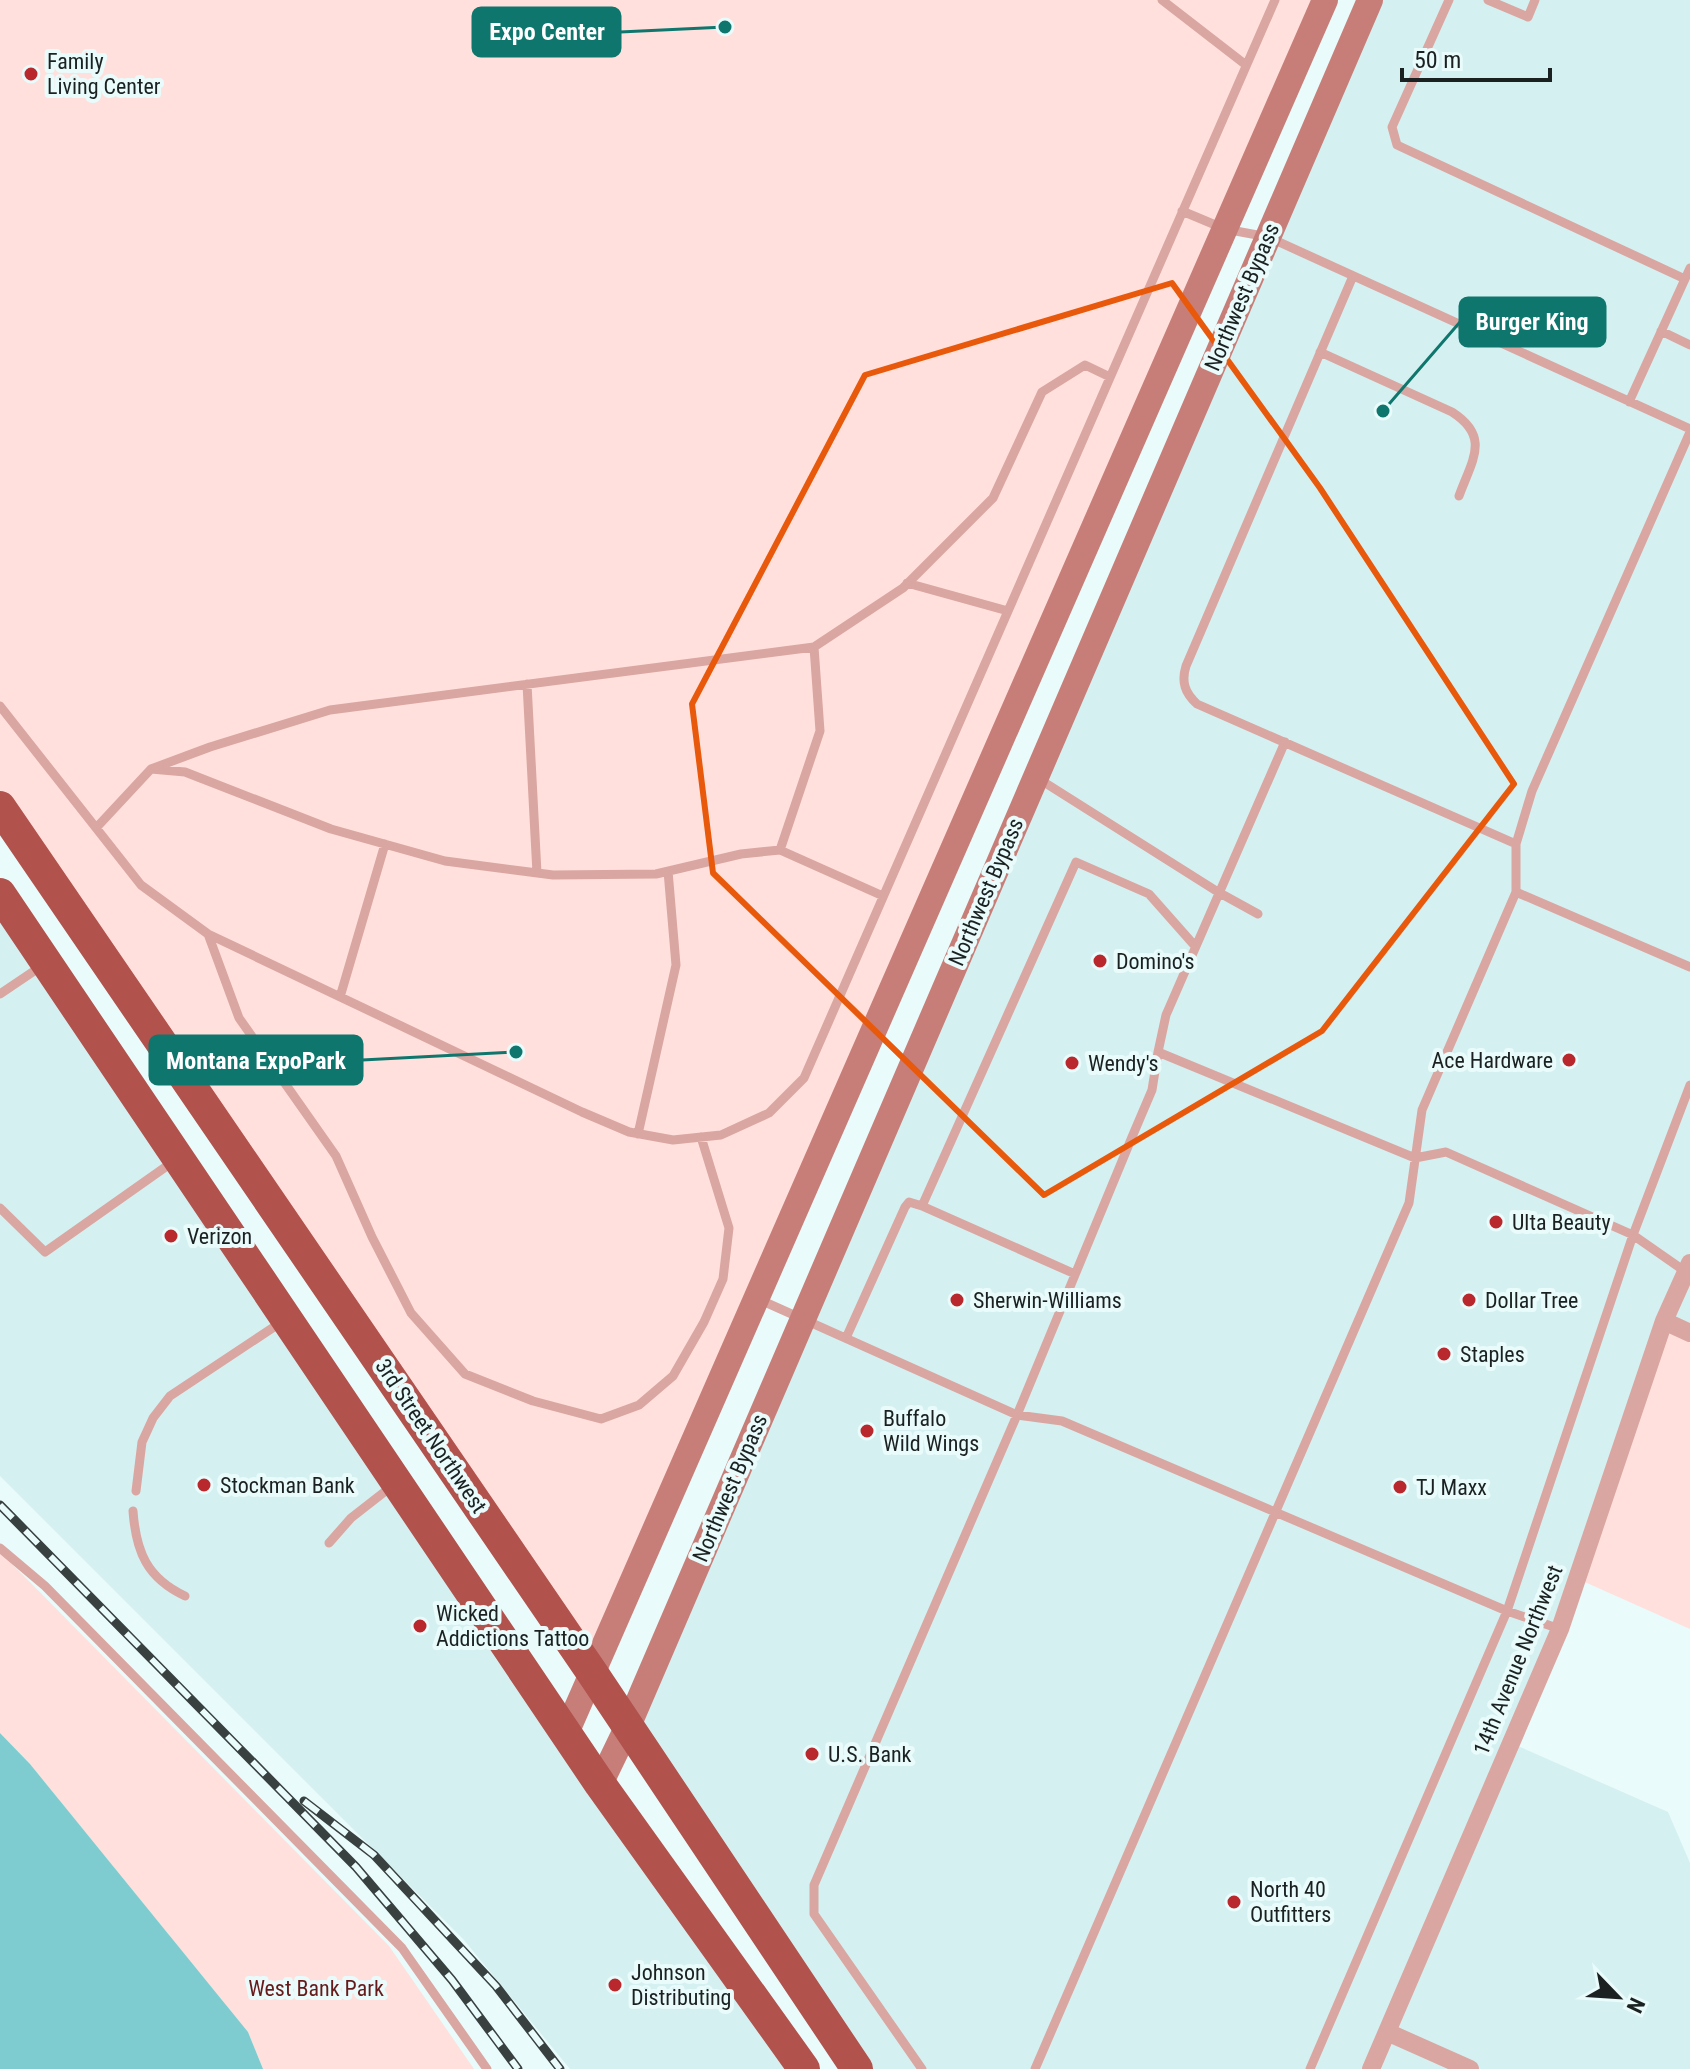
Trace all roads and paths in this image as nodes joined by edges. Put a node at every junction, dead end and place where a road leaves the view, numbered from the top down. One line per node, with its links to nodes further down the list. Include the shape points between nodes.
1 (1162, 0): 8 (lane)
2 (1275, 0): 8 (lane)
3 (1325, 0): 10 (main road, Northwest Bypass)
4 (1370, 0): 11 (main road, Northwest Bypass)
5 (1449, 0): 14 (lane, via 1392,127 1397,145)
6 (1488, 0): 7 (lane, via 1528,17)
7 (1535, 0)
8 (1246, 65): 9 (lane)
9 (1182, 211): 10 (lane); 18 (lane)
10 (1225, 229): 11 (lane); 59 (main road, Northwest Bypass)
11 (1268, 237): 13 (lane); 29 (main road, Northwest Bypass)
12 (1690, 268): 14 (lane)
13 (1353, 276): 17 (lane); 19 (lane)
14 (1685, 279): 15 (lane)
15 (1661, 331): 16 (lane); 19 (lane)
16 (1690, 345)
17 (1320, 352): 21 (lane, via 1464,419 1475,432 1476,449); 27 (lane, via 1184,675 1186,692 1197,704)
18 (1110, 377): 22 (lane, via 1085,365 1042,392 993,498); 23 (lane)
19 (1629, 402): 20 (lane)
20 (1690, 431): 33 (lane, via 1532,791)
21 (1459, 496)
22 (907, 583): 23 (lane); 24 (lane)
23 (1008, 611): 40 (lane)
24 (814, 647): 25 (lane); 34 (lane, via 820,731)
25 (527, 684): 28 (lane, via 330,710); 36 (lane)
26 (0, 706): 31 (lane)
27 (1285, 742): 33 (lane); 37 (lane)
28 (151, 769): 31 (lane); 32 (lane, via 185,772 331,829)
29 (1036, 777): 37 (lane); 60 (main road, Northwest Bypass)
30 (0, 807): 75 (highway, 3rd Street Northwest)
31 (97, 827): 42 (lane, via 141,885)
32 (385, 844): 36 (lane, via 445,861); 47 (lane)
33 (1516, 844): 38 (lane)
34 (780, 850): 35 (lane); 40 (lane)
35 (668, 871): 36 (lane); 50 (lane, via 676,965)
36 (537, 873)
37 (1218, 892): 41 (lane); 43 (lane)
38 (1516, 892): 45 (lane); 52 (lane, via 1422,1110)
39 (0, 894): 44 (highway)
40 (883, 896): 51 (lane, via 804,1078 769,1113 721,1135)
41 (1258, 914)
42 (208, 934): 47 (lane); 51 (lane, via 239,1018 336,1156 411,1313 465,1374 533,1401 601,1419 639,1405 673,1376 723,1279 729,1228)
43 (1195, 946): 48 (lane, via 1166,1015); 54 (lane, via 1149,894 1076,862)
44 (46, 964): 46 (lane); 53 (highway)
45 (1690, 967)
46 (0, 994)
47 (340, 997): 50 (lane)
48 (1158, 1052): 52 (lane); 58 (lane, via 1152,1090)
49 (1690, 1085): 56 (lane)
50 (638, 1134): 51 (lane, via 673,1140)
51 (701, 1137)
52 (1415, 1158): 56 (lane, via 1446,1152); 69 (lane, via 1409,1203)
53 (177, 1159): 55 (lane, via 45,1252); 61 (highway)
54 (922, 1206): 58 (lane); 64 (lane, via 909,1202 905,1207)
55 (0, 1208)
56 (1633, 1235): 57 (lane); 73 (lane)
57 (1688, 1267): 62 (street, 14th Avenue Northwest)
58 (1075, 1274): 65 (lane)
59 (756, 1298): 60 (lane); 75 (main road, Northwest Bypass)
60 (803, 1318): 64 (lane); 76 (main road, Northwest Bypass)
61 (286, 1319): 66 (highway); 67 (lane, via 170,1396 142,1442)
62 (1664, 1321): 63 (street); 74 (street, 14th Avenue Northwest)
63 (1690, 1333)
64 (846, 1338): 65 (lane)
65 (1017, 1415): 69 (lane, via 1062,1421); 83 (lane, via 814,1885 814,1914)
66 (397, 1483): 70 (lane, via 351,1518); 77 (highway)
67 (136, 1491)
68 (133, 1511): 72 (lane, via 135,1541 148,1566)
69 (1275, 1512): 73 (lane); 84 (lane)
70 (329, 1543)
71 (0, 1548): 80 (lane, via 45,1586 402,1948)
72 (185, 1596)
73 (1507, 1611): 74 (lane); 85 (lane)
74 (1560, 1629): 79 (street, 14th Avenue Northwest)
75 (591, 1671): 76 (highway, 3rd Street Northwest); 77 (main road, Northwest Bypass)
76 (628, 1726): 78 (main road, Northwest Bypass); 82 (highway, 3rd Street Northwest)
77 (566, 1733): 78 (highway)
78 (600, 1784): 81 (highway)
79 (1387, 2032): 86 (street, 14th Avenue Northwest); 87 (street)
80 (487, 2069)
81 (804, 2069)
82 (857, 2069)
83 (922, 2069)
84 (1035, 2069)
85 (1310, 2069)
86 (1371, 2069)
87 (1470, 2069)

